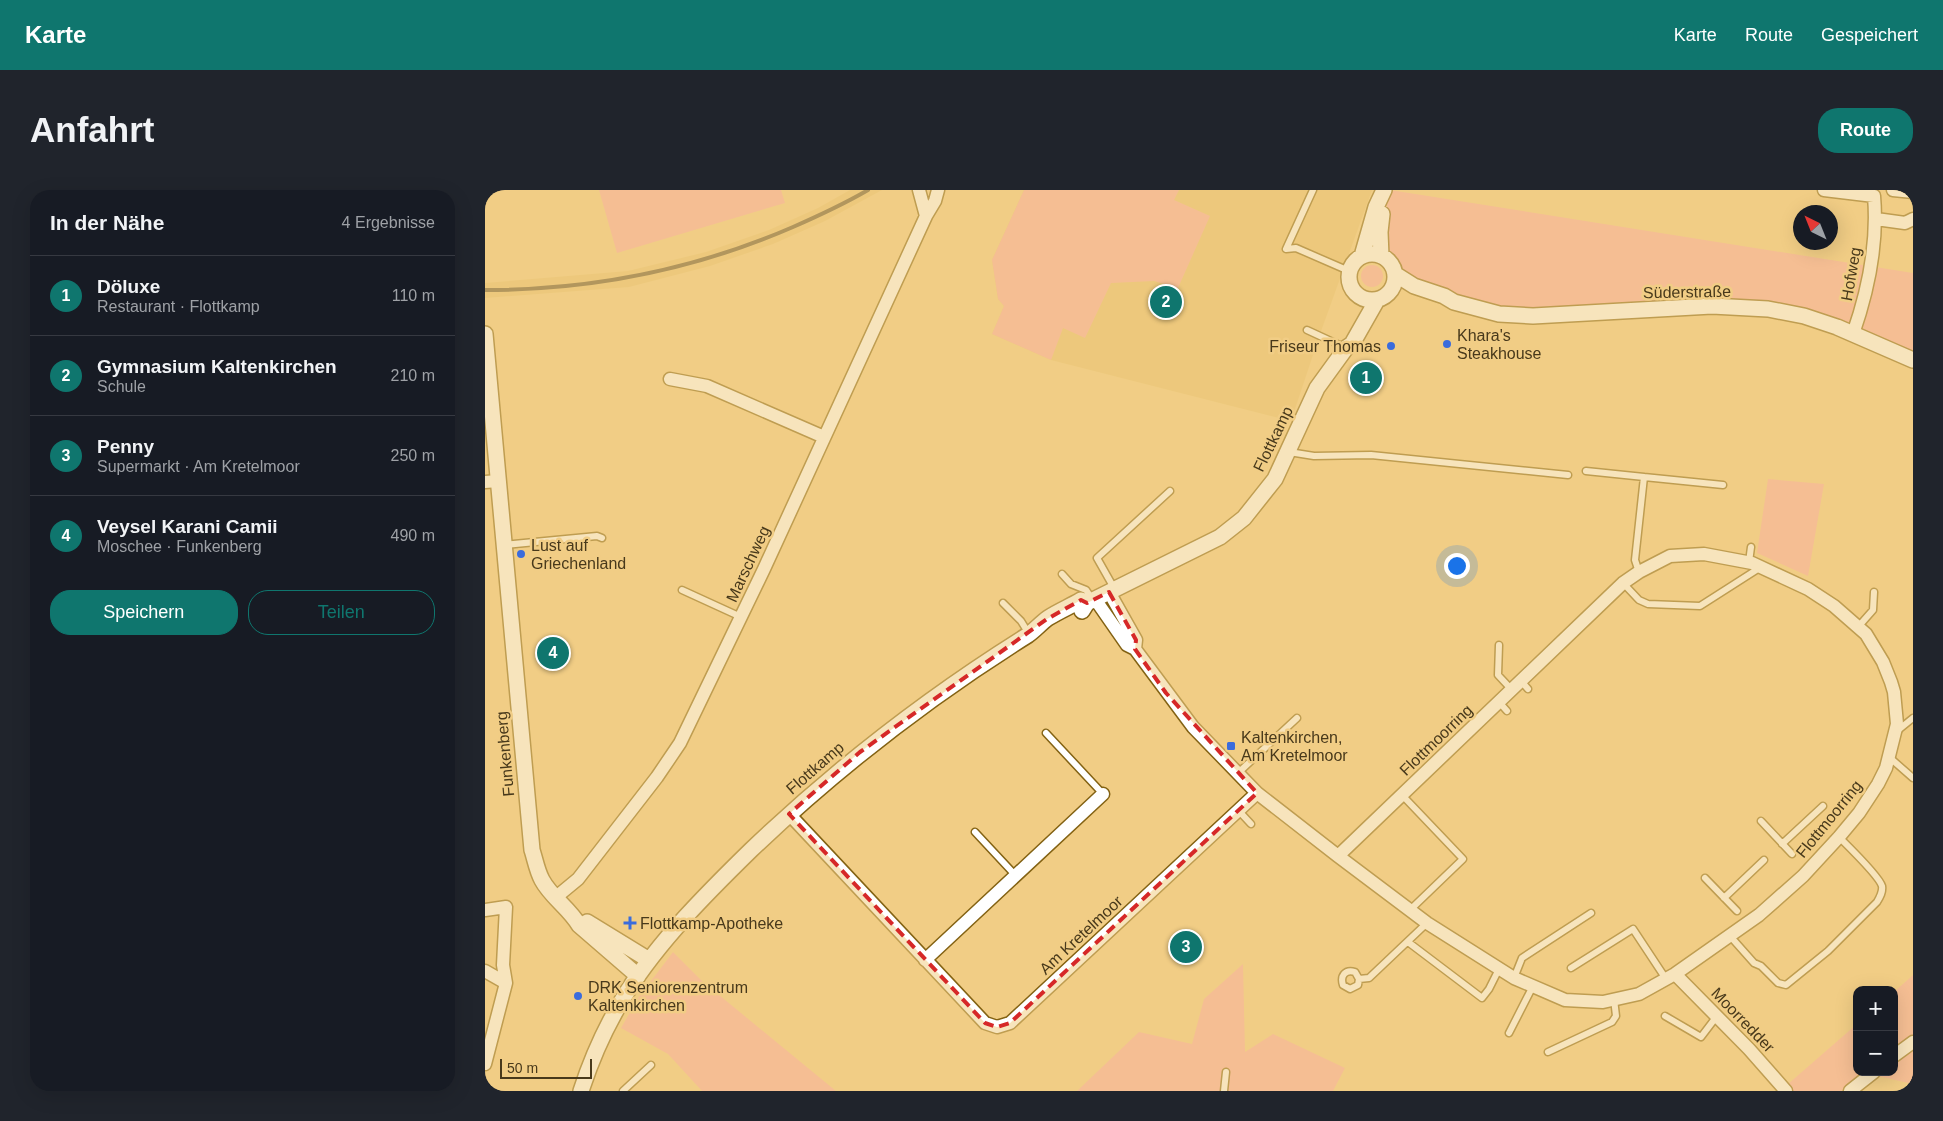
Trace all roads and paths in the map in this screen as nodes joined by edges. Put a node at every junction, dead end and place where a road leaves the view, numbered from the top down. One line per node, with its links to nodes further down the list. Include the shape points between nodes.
1 (919, 190): 10 (street)
2 (938, 190): 10 (street, Marschweg)
3 (1313, 190): 15 (lane, via 1286,249 1296,248)
4 (1824, 190): 9 (street)
5 (1886, 190): 9 (street)
6 (1893, 190): 7 (street)
7 (1913, 192)
8 (1381, 195): 13 (street); 14 (street)
9 (1874, 196): 12 (street, Hofweg)
10 (926, 216): 25 (street, Marschweg)
11 (1913, 218): 12 (street, via 1905,223)
12 (1876, 219): 21 (street, Hofweg, via 1867,287)
13 (1362, 256): 14 (street); 15 (street)
14 (1381, 256): 16 (street, via 1390,263)
15 (1349, 271): 17 (street, via 1350,286)
16 (1393, 281): 18 (street, Flottkamp, via 1386,296); 21 (street, Süderstraße, via 1499,314 1533,316 1712,306 1804,316)
17 (1360, 298): 18 (street); 22 (street, Flottkamp)
18 (1377, 300): 22 (street, Flottkamp, via 1352,344)
19 (1307, 330): 22 (lane)
20 (485, 334): 30 (street, Funkenberg)
21 (1853, 334): 23 (street, Süderstraße)
22 (1346, 348): 26 (street, Flottkamp, via 1317,388)
23 (1913, 360)
24 (669, 379): 25 (street, via 707,386)
25 (824, 437): 46 (street, Marschweg)
26 (1288, 452): 28 (lane, via 1314,456 1371,455); 42 (street, Flottkamp, via 1275,479 1245,518 1220,537)
27 (1586, 471): 29 (lane)
28 (1568, 475)
29 (1644, 477): 31 (lane); 38 (lane, via 1635,560)
30 (491, 482): 34 (street, Funkenberg)
31 (1723, 485)
32 (1170, 491): 42 (lane, via 1097,558)
33 (602, 538): 34 (lane)
34 (503, 545): 75 (street, Funkenberg, via 532,850 541,879)
35 (1751, 547): 36 (lane)
36 (1749, 562): 37 (street, Flottmoorring); 38 (street, Flottmoorring, via 1704,554 1670,556)
37 (1761, 567): 40 (lane, via 1700,606 1648,604 1639,600); 47 (street, Flottmoorring, via 1807,589)
38 (1639, 572): 40 (street, Flottmoorring)
39 (1062, 574): 44 (lane, via 1071,584 1086,590)
40 (1623, 583): 51 (street, Flottmoorring)
41 (682, 590): 46 (lane)
42 (1112, 591): 44 (street, Flottkamp); 50 (street, Flottmoorring, via 1136,640)
43 (1874, 592): 47 (lane, via 1873,610)
44 (1092, 601): 48 (street, Flottkamp, via 1081,600 1047,619); 50 (street, Flottmoorring, via 1127,645)
45 (1003, 603): 48 (lane)
46 (741, 617): 75 (street, Marschweg, via 680,743 578,879)
47 (1858, 627): 55 (street, Flottmoorring, via 1883,662 1891,682 1897,724)
48 (1029, 634): 64 (street, Flottkamp, via 927,702 860,752)
49 (1499, 645): 51 (lane, via 1498,674)
50 (1135, 649): 57 (street, Flottmoorring, via 1193,726)
51 (1520, 687): 61 (street, Flottmoorring, via 1503,707)
52 (1297, 718): 57 (lane)
53 (1913, 718): 55 (lane)
54 (1046, 733): 60 (lane)
55 (1895, 734): 56 (street, Flottmoorring)
56 (1889, 757): 58 (lane); 68 (street, Flottmoorring, via 1878,784)
57 (1238, 773): 59 (street, Flottmoorring)
58 (1913, 778)
59 (1257, 793): 63 (street, Am Kretelmoor); 71 (street, Flottmoorring)
60 (1103, 794): 73 (street)
61 (1402, 795): 71 (street, Flottmoorring); 78 (lane, via 1463,858)
62 (1823, 806): 69 (lane)
63 (1238, 810): 66 (lane); 86 (street, Am Kretelmoor, via 1010,1023 997,1027 985,1023)
64 (789, 814): 85 (street, Flottkamp, via 720,881); 86 (street, Am Kretelmoor)
65 (1761, 821): 69 (lane)
66 (1251, 824)
67 (975, 832): 73 (lane)
68 (1839, 837): 83 (street, Flottmoorring, via 1803,876); 83 (lane, via 1882,886 1877,902 1828,951 1786,985 1778,983)
69 (1782, 844): 70 (lane)
70 (1792, 854)
71 (1338, 856): 78 (street, Flottmoorring)
72 (1764, 860): 76 (lane)
73 (1016, 876): 86 (street)
74 (1705, 878): 76 (lane)
75 (555, 898): 81 (street, Funkenberg)
76 (1723, 898): 79 (lane)
77 (485, 910): 94 (street, via 506,907 503,965)
78 (1410, 910): 82 (street, Flottmoorring)
79 (1737, 911)
80 (1591, 913): 92 (lane, via 1522,958)
81 (574, 917): 85 (street, Funkenberg); 90 (street, Funkenberg)
82 (1427, 923): 84 (lane); 88 (street, Flottmoorring)
83 (1730, 936): 91 (street, Flottmoorring)
84 (1408, 942): 88 (lane, via 1482,998); 93 (lane, via 1369,978)
85 (649, 960): 90 (street, Flottkamp)
86 (925, 960)
87 (1571, 968): 91 (lane, via 1633,929)
88 (1499, 970): 92 (street, Flottmoorring)
89 (485, 971): 94 (street)
90 (638, 976): 108 (street, Flottkamp, via 614,1014)
91 (1670, 977): 96 (street, Flottmoorring, via 1639,994); 98 (street, Moorredder)
92 (1514, 978): 95 (street, Flottmoorring)
93 (1359, 979)
94 (506, 983): 99 (street)
95 (1533, 986): 96 (street, Flottmoorring, via 1565,1000 1603,1002); 100 (lane)
96 (1614, 999): 102 (lane, via 1616,1016 1611,1022)
97 (1665, 1016): 98 (lane, via 1701,1037)
98 (1717, 1016): 111 (street, Moorredder)
99 (490, 1027): 104 (street)
100 (1509, 1033)
101 (1913, 1042): 103 (street)
102 (1548, 1052)
103 (1898, 1053)
104 (485, 1064)
105 (651, 1066): 109 (lane)
106 (1226, 1072): 110 (lane)
107 (1869, 1076): 112 (street)
108 (581, 1091)
109 (623, 1091)
110 (1224, 1091)
111 (1786, 1091)
112 (1850, 1091)

